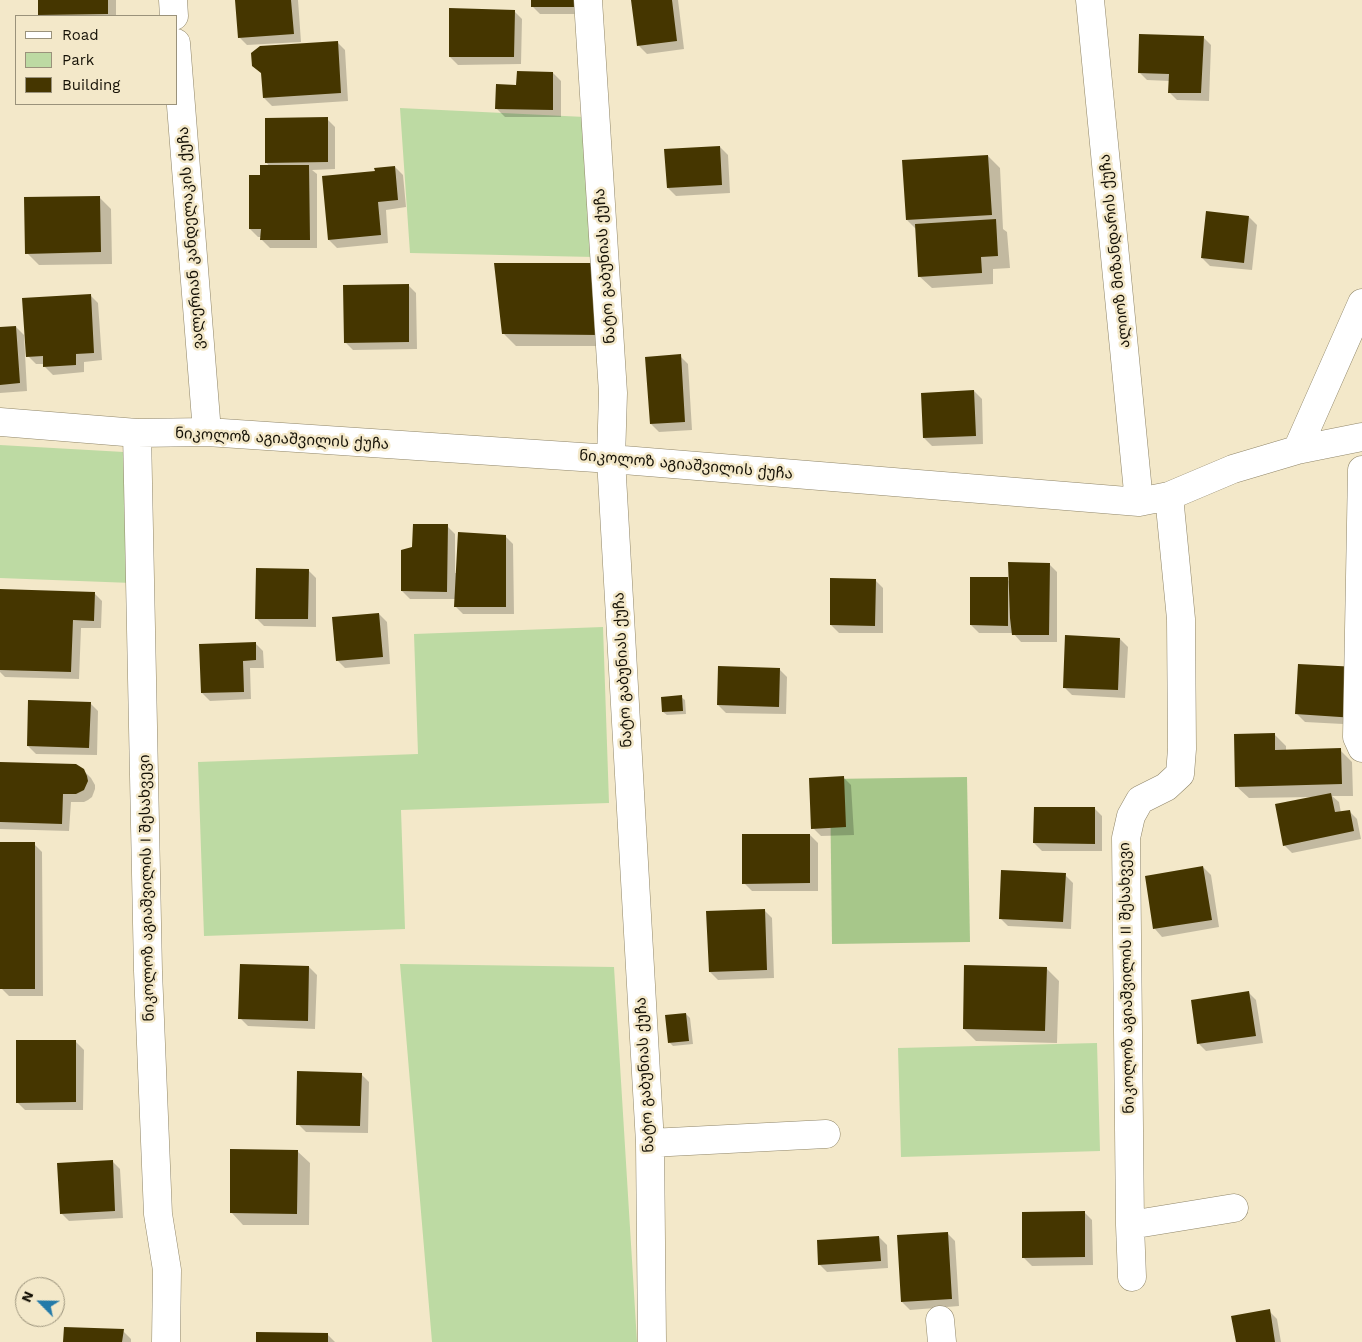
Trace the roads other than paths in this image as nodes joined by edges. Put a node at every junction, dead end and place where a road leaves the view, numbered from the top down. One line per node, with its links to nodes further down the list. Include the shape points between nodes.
1 (173, 0): 4 (street)
2 (588, 0): 12 (street, ნატო გაბუნიას ქუჩა, via 613,393)
3 (1090, 0): 15 (street, ალიოზ მიზანდარის ქუჩა)
4 (174, 15)
5 (178, 68): 8 (street, ვალერიან კანდელაკის ქუჩა)
6 (1362, 303): 11 (street)
7 (0, 422): 9 (street, ნიკოლოზ აგიაშვილის ქუჩა)
8 (207, 432): 9 (street, ნიკოლოზ აგიაშვილის ქუჩა); 12 (street, ნიკოლოზ აგიაშვილის ქუჩა)
9 (137, 433): 23 (street, ნიკოლოზ აგიაშვილის I შესახვევი, via 148,971 158,1214 166,1270)
10 (1362, 436): 11 (street, ნიკოლოზ აგიაშვილის ქუჩა)
11 (1297, 450): 14 (street, ნიკოლოზ აგიაშვილის ქუჩა, via 1233,469)
12 (611, 459): 15 (street, ნიკოლოზ აგიაშვილის ქუჩა); 18 (street, ნატო გაბუნიას ქუჩა)
13 (1362, 470): 16 (street, via 1357,737)
14 (1169, 496): 15 (street, ნიკოლოზ აგიაშვილის ქუჩა); 20 (street, ნიკოლოზ აგიაშვილის II შესახვევი, via 1181,619 1182,749 1180,774 1166,787 1140,800 1131,816 1126,838)
15 (1139, 502)
16 (1362, 748)
17 (826, 1134): 18 (street)
18 (650, 1143): 22 (street, ნატო გაბუნიას ქუჩა)
19 (1234, 1208): 20 (street)
20 (1130, 1225): 21 (street, ნიკოლოზ აგიაშვილის II შესახვევი)
21 (1132, 1277)
22 (652, 1341)
23 (166, 1342)

